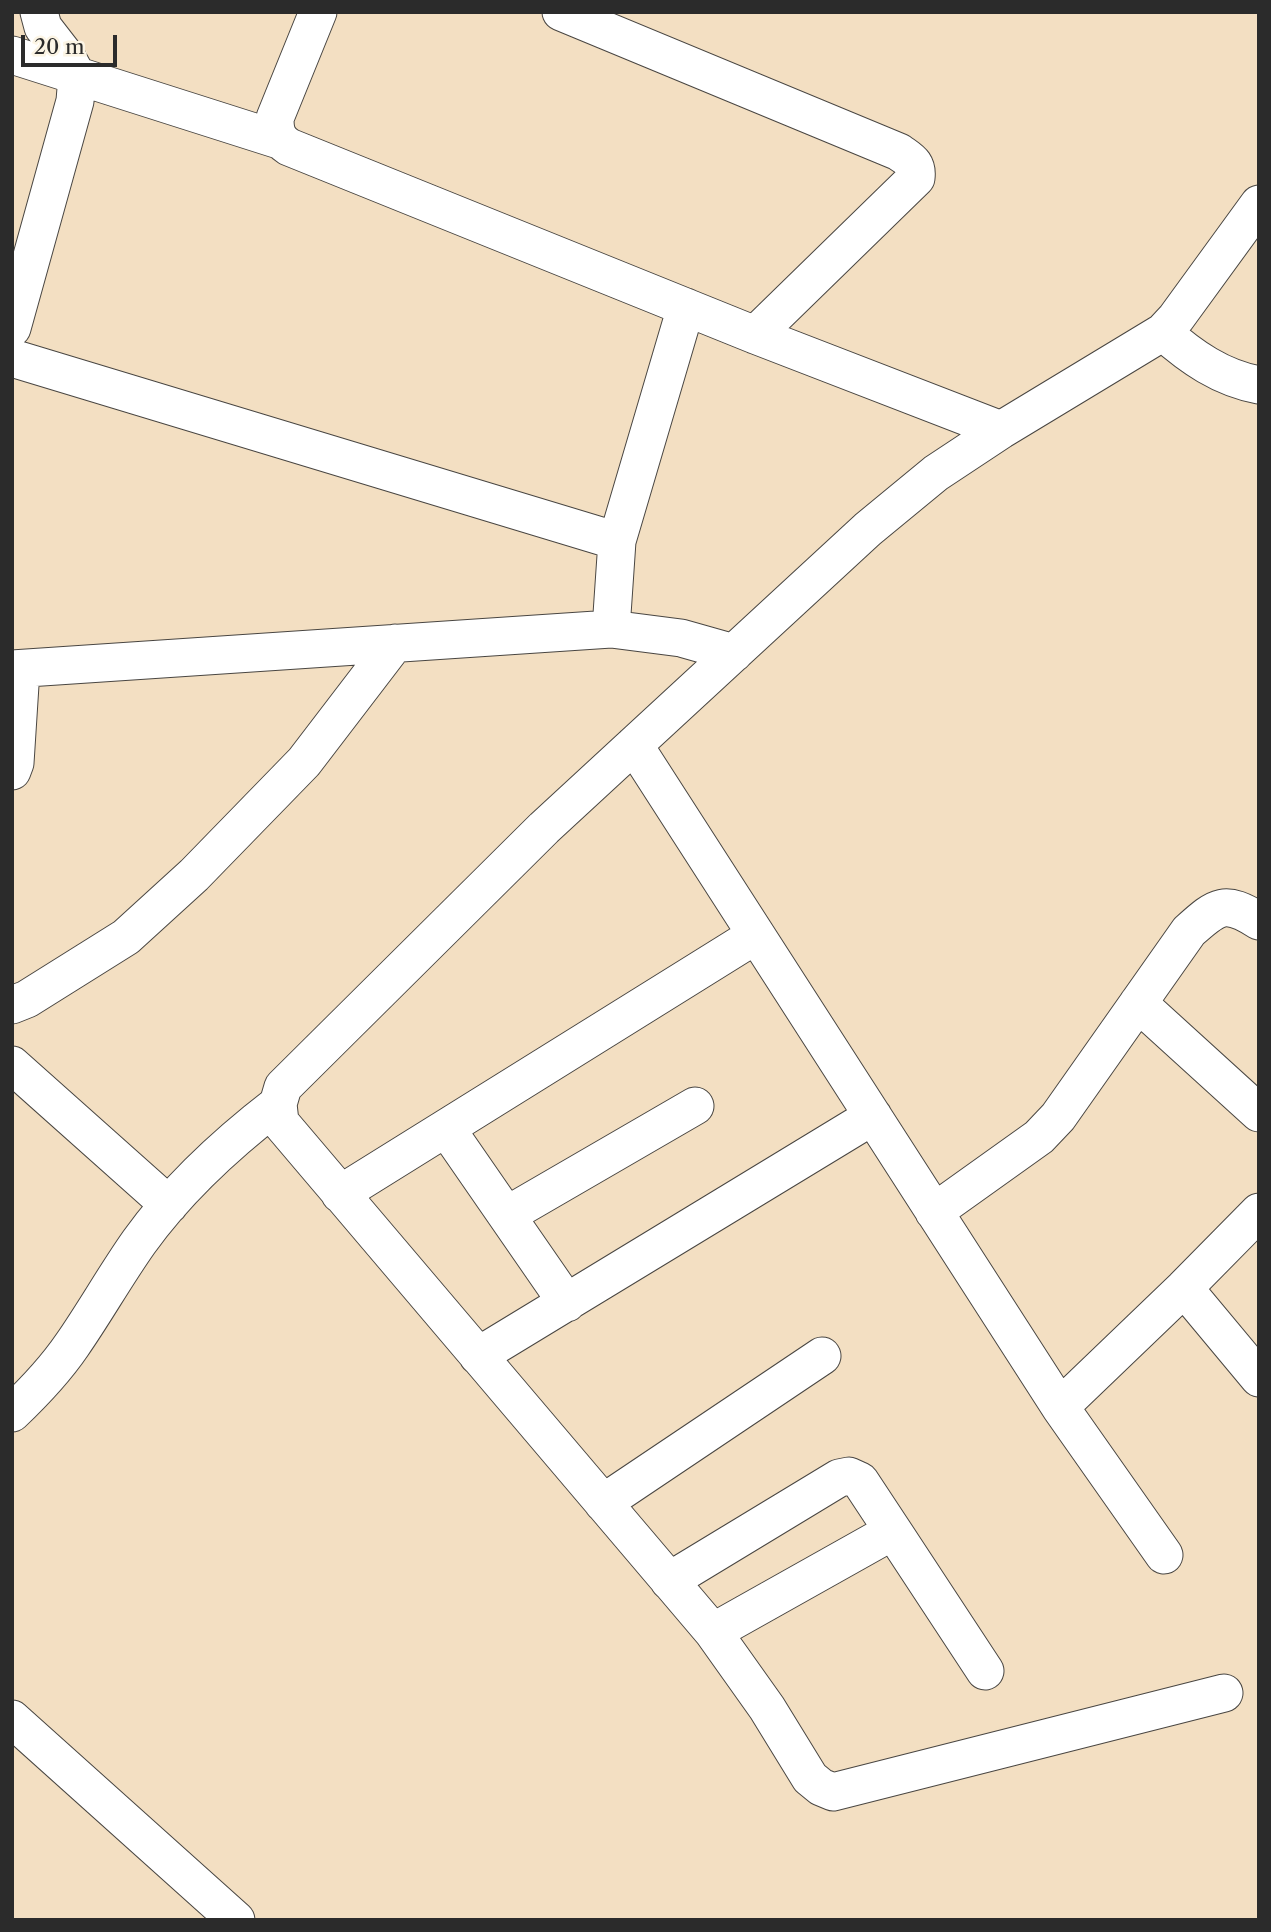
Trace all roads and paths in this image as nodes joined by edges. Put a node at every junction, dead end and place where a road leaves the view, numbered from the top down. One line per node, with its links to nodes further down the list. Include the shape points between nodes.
1 (38, 12): 5 (street, via 43,27)
2 (318, 12): 6 (street, via 275,118)
3 (561, 12): 11 (street, via 913,162 916,178)
4 (12, 55): 5 (street)
5 (77, 76): 6 (street); 10 (street, via 75,101)
6 (279, 140): 8 (street)
7 (1259, 204): 9 (street)
8 (686, 307): 11 (street); 14 (street)
9 (1163, 332): 12 (street, via 1197,360); 13 (street)
10 (13, 334): 14 (street)
11 (755, 335): 13 (street)
12 (1259, 385)
13 (1001, 430): 17 (street, via 936,472)
14 (617, 541): 15 (street)
15 (611, 629): 16 (street); 17 (street, via 681,638)
16 (395, 643): 18 (street); 24 (street, via 304,762 194,875 126,937)
17 (734, 653): 19 (street)
18 (17, 669): 20 (street)
19 (634, 745): 22 (street); 26 (street, via 283,1087)
20 (12, 771)
21 (1259, 920): 23 (street, via 1241,909 1225,907 1210,912 1189,932)
22 (756, 935): 29 (street); 30 (street)
23 (1138, 1003): 28 (street); 33 (street, via 1064,1110 1039,1137)
24 (12, 1005)
25 (12, 1065): 32 (street)
26 (278, 1104): 31 (street, via 280,1122); 32 (street, via 213,1158)
27 (695, 1106): 34 (street)
28 (1259, 1113)
29 (873, 1116): 33 (street); 37 (street)
30 (446, 1128): 31 (street); 34 (street)
31 (341, 1194): 38 (street)
32 (169, 1205): 42 (street, via 139,1242 71,1347)
33 (934, 1212): 41 (street)
34 (507, 1215): 37 (street)
35 (1256, 1221): 36 (street)
36 (1184, 1288): 40 (street); 41 (street)
37 (568, 1303): 38 (street)
38 (478, 1356): 43 (street)
39 (822, 1356): 43 (street)
40 (1259, 1378)
41 (1060, 1407): 45 (street)
42 (12, 1413)
43 (603, 1503): 46 (street)
44 (893, 1531): 46 (street, via 860,1481 839,1478); 47 (street); 48 (street)
45 (1164, 1555)
46 (669, 1581): 47 (street)
47 (713, 1632): 49 (street, via 810,1778 833,1793)
48 (985, 1671)
49 (1224, 1693)
50 (12, 1719): 51 (street)
51 (236, 1920)

